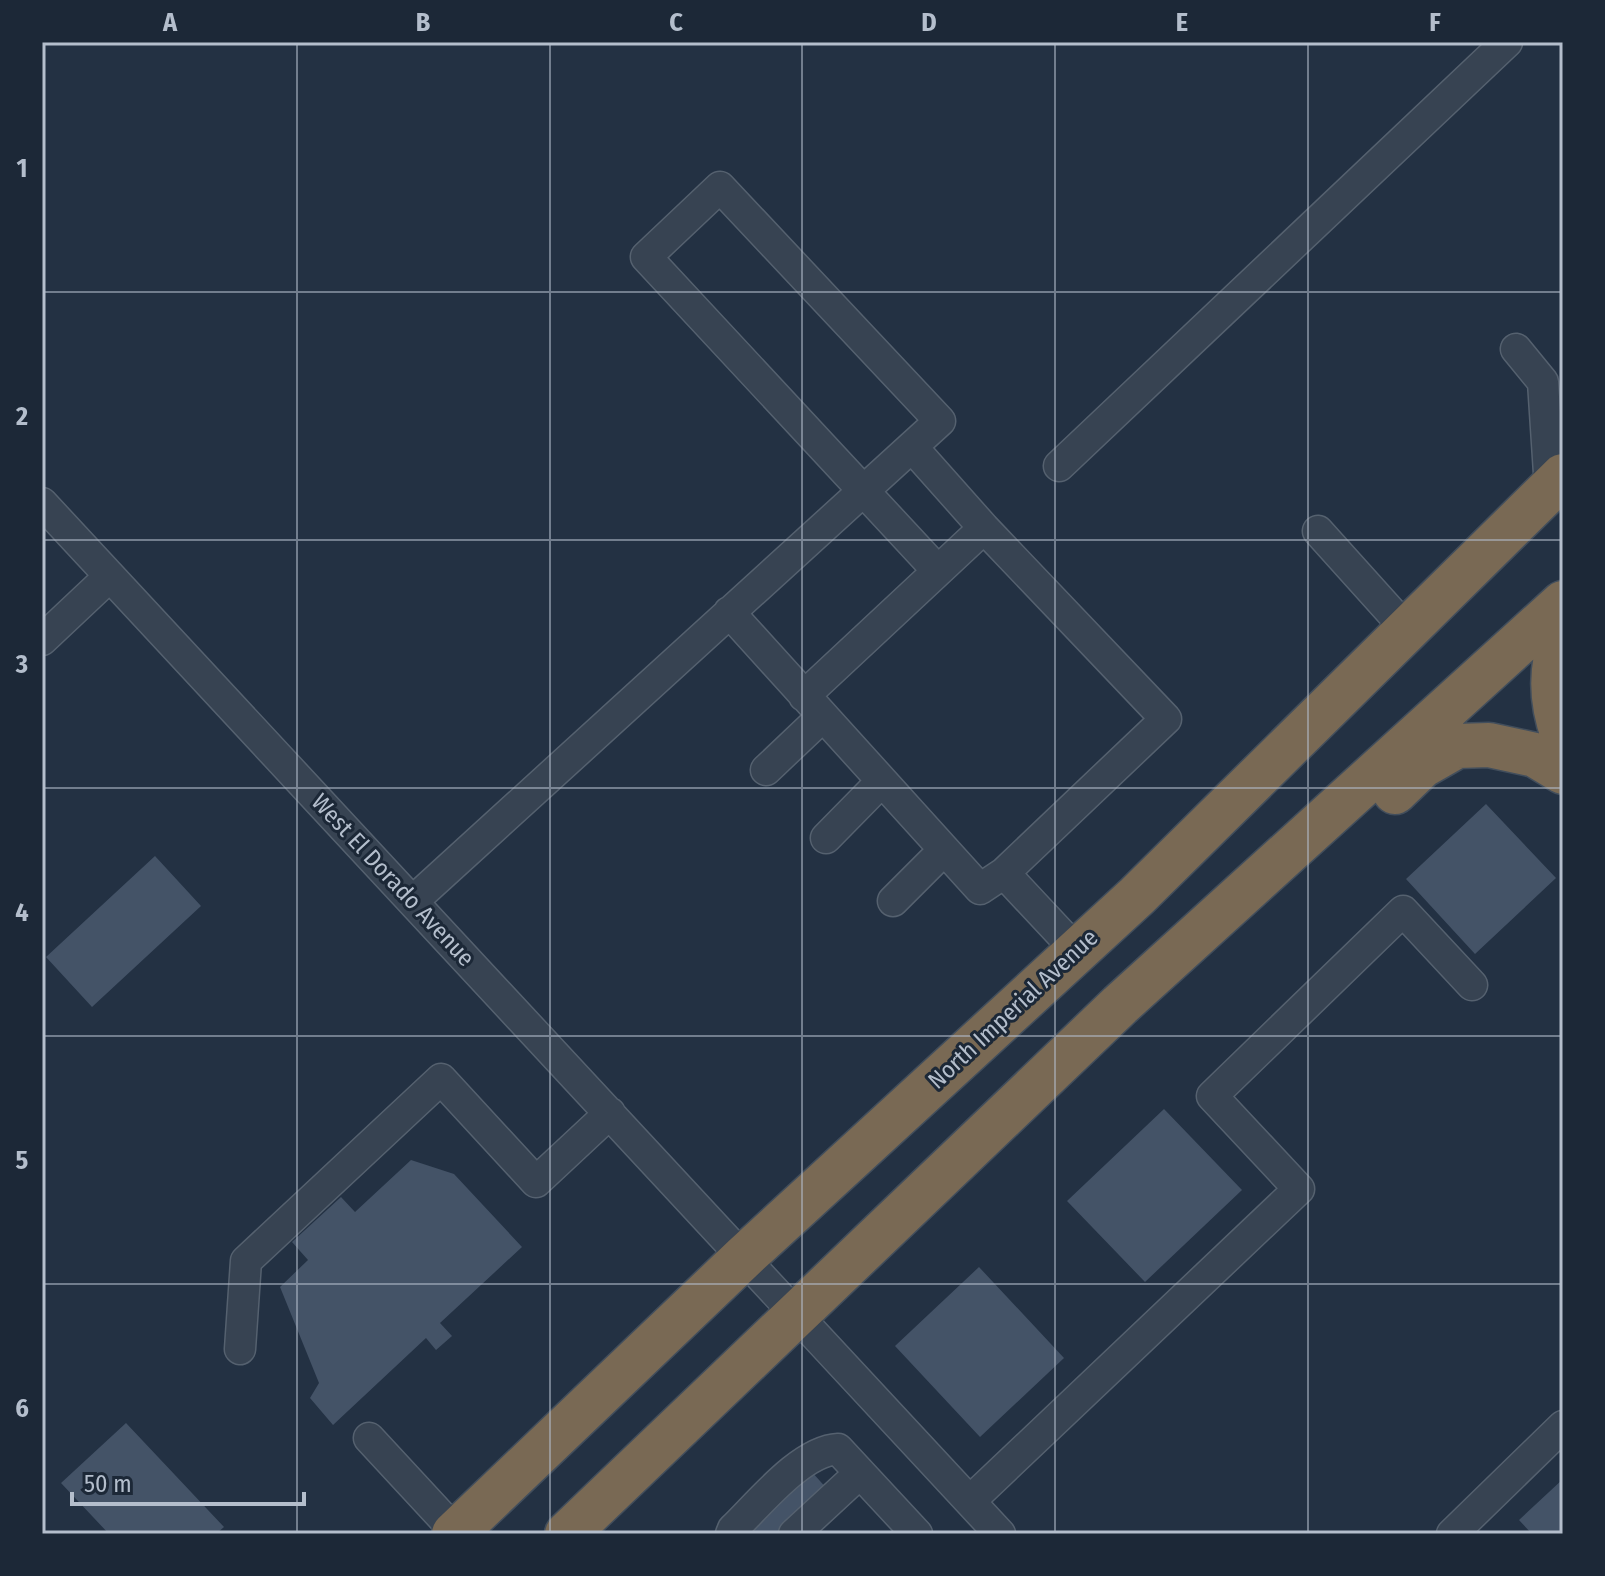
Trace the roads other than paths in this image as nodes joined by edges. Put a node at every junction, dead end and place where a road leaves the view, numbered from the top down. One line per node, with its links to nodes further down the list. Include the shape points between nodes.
1 (1507, 42): 5 (street)
2 (1516, 349): 3 (street)
3 (1553, 382): 6 (street)
4 (912, 447): 7 (street); 7 (street, via 940,421 720,187 646,257); 9 (street)
5 (1059, 466)
6 (1556, 483): 15 (highway, North Imperial Avenue)
7 (863, 490): 11 (street); 14 (street)
8 (42, 503): 12 (street, West El Dorado Avenue)
9 (984, 528): 11 (street); 25 (street, via 1166,719)
10 (1318, 531): 15 (street)
11 (938, 571): 18 (street)
12 (110, 576): 17 (street); 26 (street, West El Dorado Avenue)
13 (1563, 603): 30 (highway)
14 (729, 612): 18 (street); 26 (street)
15 (1408, 631): 28 (highway, North Imperial Avenue)
16 (1563, 631): 19 (highway, via 1553,668 1554,710)
17 (42, 640)
18 (813, 706): 20 (street); 22 (street)
19 (1563, 736)
20 (766, 770)
21 (1563, 772): 30 (highway, via 1535,755 1489,745 1457,746 1422,766 1251,928 1194,969)
22 (882, 781): 23 (street); 24 (street)
23 (826, 838)
24 (944, 850): 25 (street, via 980,889); 27 (street)
25 (1004, 873): 28 (street)
26 (413, 901): 31 (street, West El Dorado Avenue)
27 (893, 901)
28 (1076, 950): 32 (highway, North Imperial Avenue)
29 (1472, 985): 38 (street, via 1403,911 1212,1096 1299,1189)
30 (1120, 1005): 33 (highway)
31 (610, 1113): 32 (street, West El Dorado Avenue); 34 (street, via 536,1182 441,1079 246,1261)
32 (744, 1257): 33 (street, West El Dorado Avenue); 39 (highway, North Imperial Avenue)
33 (795, 1313): 38 (street, West El Dorado Avenue); 40 (highway)
34 (240, 1349)
35 (1563, 1426): 45 (street)
36 (369, 1438): 39 (street)
37 (860, 1473): 41 (street, via 838,1449 826,1450 807,1459); 42 (street); 43 (street)
38 (970, 1501): 44 (street, West El Dorado Avenue)
39 (455, 1533)
40 (567, 1534)
41 (731, 1534)
42 (794, 1534)
43 (917, 1534)
44 (1000, 1534)
45 (1452, 1534)

